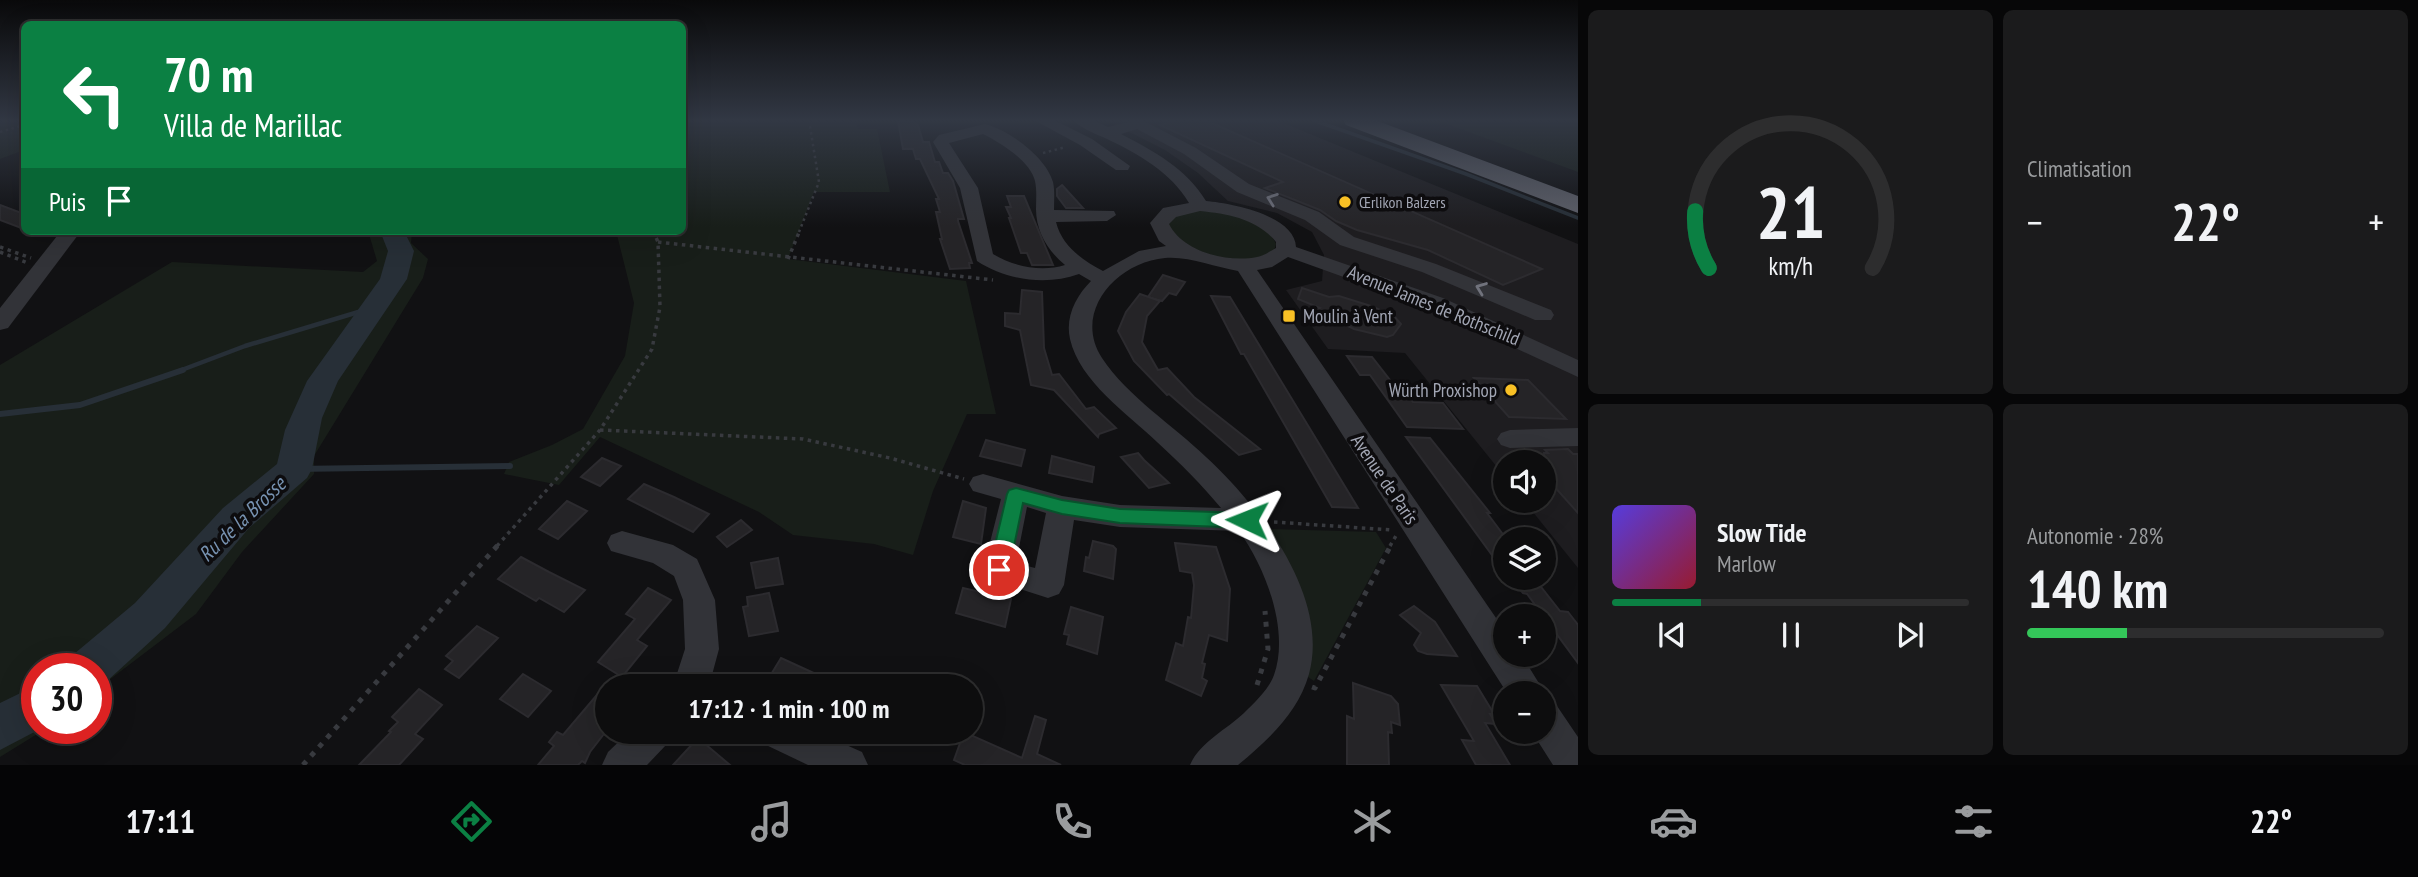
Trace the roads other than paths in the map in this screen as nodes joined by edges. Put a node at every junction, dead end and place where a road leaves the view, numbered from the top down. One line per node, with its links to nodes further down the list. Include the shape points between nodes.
1 (948, 156): 18 (street, via 969,188 984,257 1020,272 1070,272)
2 (1024, 156): 12 (street, via 1044,181)
3 (1106, 156): 8 (street)
4 (1145, 156): 11 (street, via 1169,170 1192,191)
5 (1195, 156): 23 (street, one-way to 5, via 1543,315 1442,273 1347,241 1312,216 1229,180)
6 (1448, 156): 10 (highway)
7 (1479, 156): 9 (highway)
8 (1122, 166)
9 (1578, 192)
10 (1578, 205)
11 (1200, 206): 15 (street, via 1236,211 1269,224 1286,241); 16 (street, via 1169,211 1158,225 1162,235)
12 (1045, 215): 13 (street); 18 (street, via 1052,237)
13 (1107, 215)
14 (68, 235): 21 (street)
15 (1286, 250): 17 (street, via 1279,258); 20 (street, Avenue James de Rothschild, via 1354,271)
16 (1187, 252): 17 (street); 19 (street, via 1162,250 1134,259)
17 (1244, 265): 33 (street, Avenue de Paris)
18 (1077, 267): 19 (street)
19 (1104, 279): 30 (street, via 1090,291 1083,306 1079,329 1085,349 1124,398 1210,477)
20 (1476, 320): 22 (street); 23 (street, Avenue James de Rothschild)
21 (0, 323)
22 (1450, 330)
23 (1506, 333): 24 (street, Avenue James de Rothschild)
24 (1578, 370)
25 (1578, 437): 26 (street)
26 (1510, 439)
27 (983, 484): 28 (street)
28 (1016, 494): 29 (street); 29 (street, via 999,570 1048,585)
29 (1062, 507): 30 (street, via 1120,516)
30 (1247, 520): 39 (street, via 1288,594 1293,665 1277,700 1251,731)
31 (622, 543): 32 (street, via 662,553 686,568 699,600 702,649)
32 (695, 674)
33 (1519, 681)
34 (1556, 737): 40 (street)
35 (642, 744): 37 (street)
36 (803, 744): 38 (street)
37 (621, 765)
38 (849, 765)
39 (1209, 765)
40 (1574, 765)

